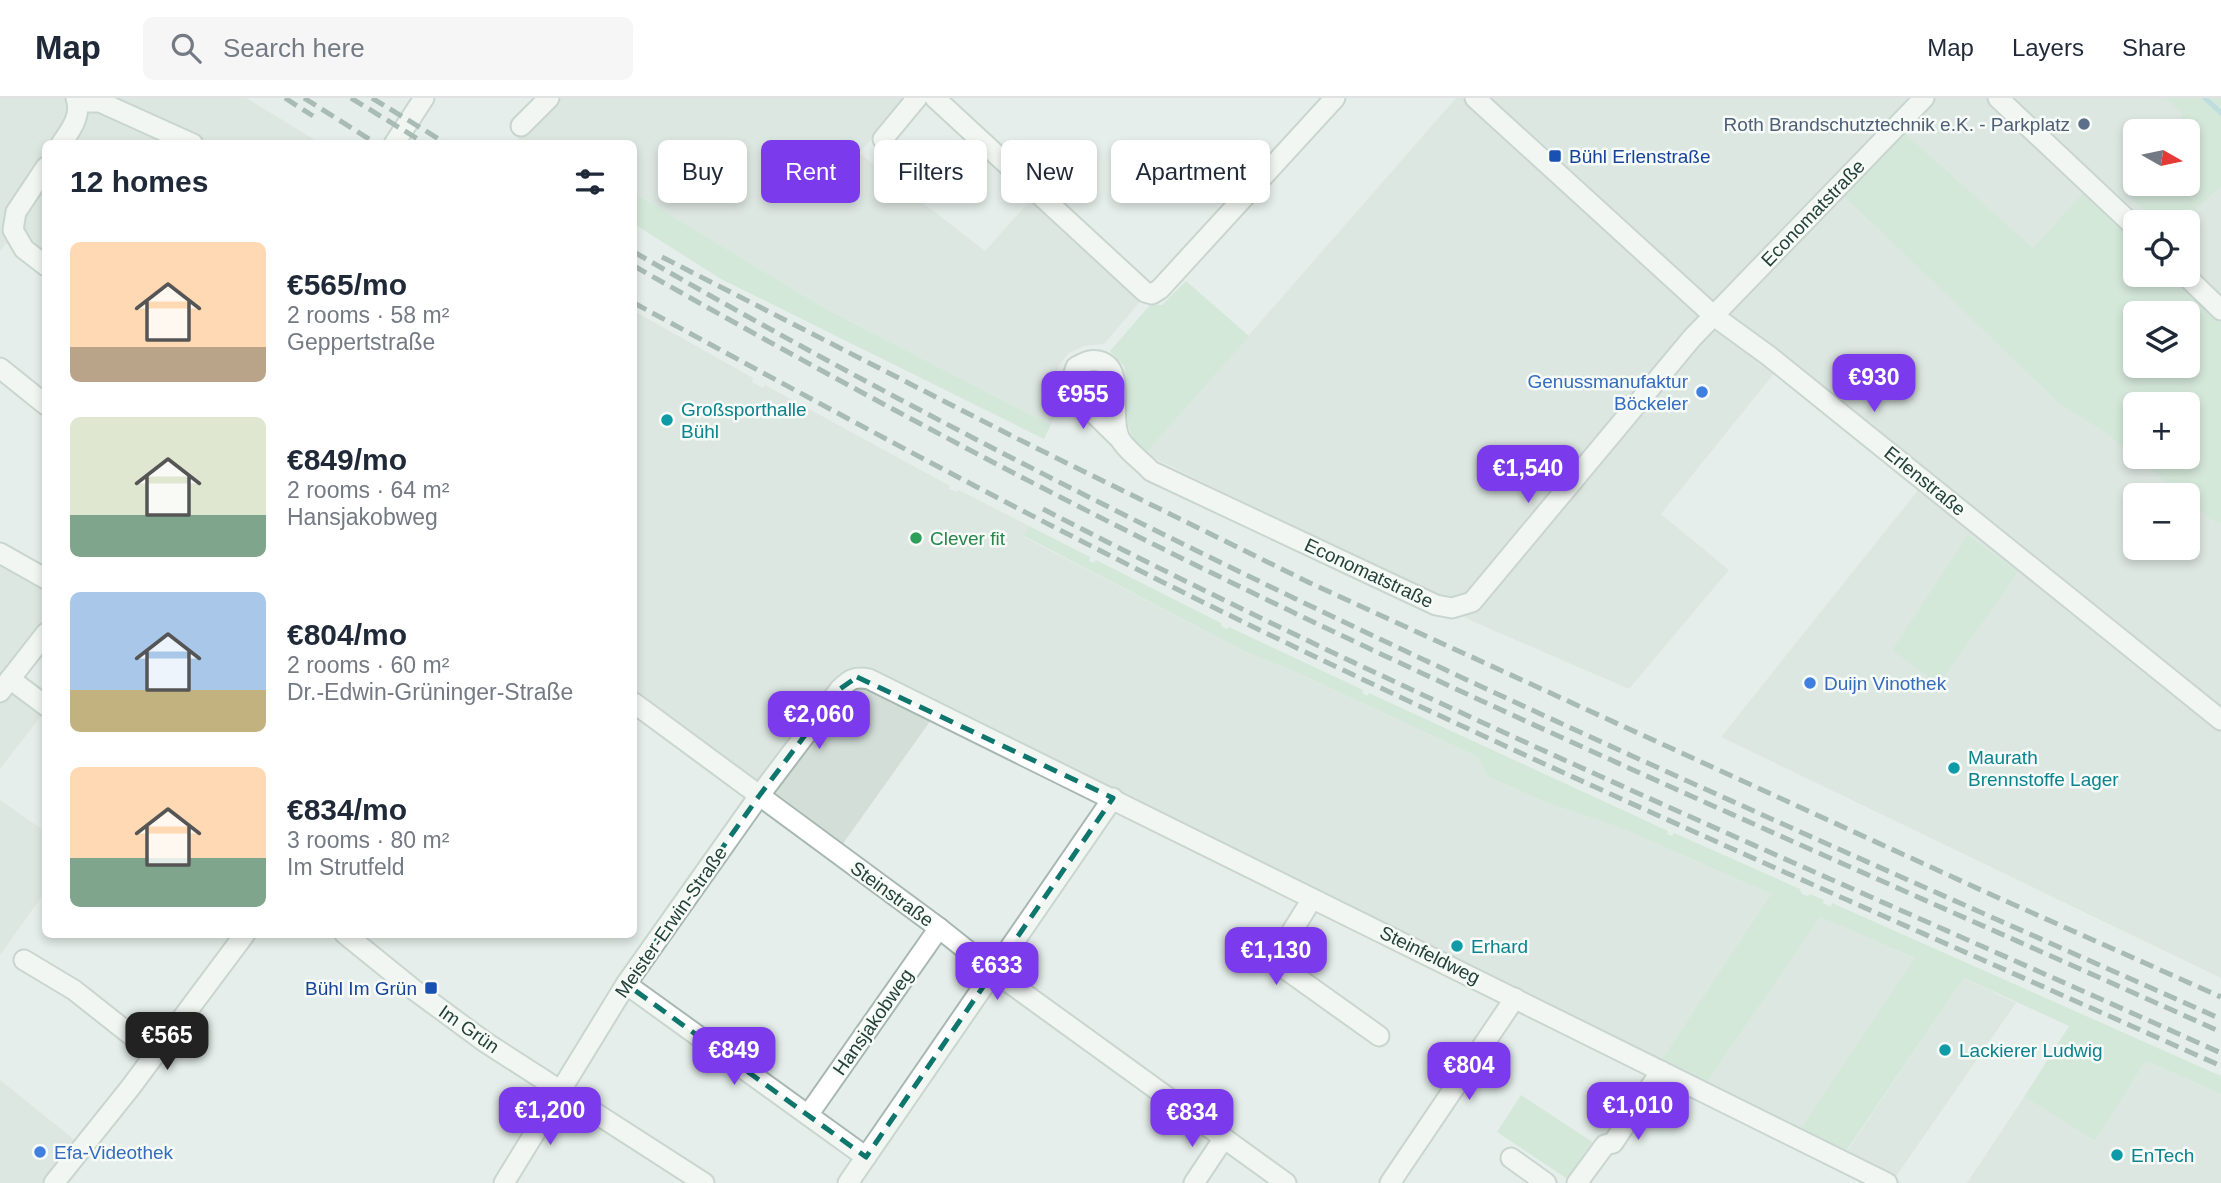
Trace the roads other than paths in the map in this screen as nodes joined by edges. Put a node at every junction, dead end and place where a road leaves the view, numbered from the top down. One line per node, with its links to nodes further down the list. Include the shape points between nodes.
1 (424, 98): 14 (street)
2 (550, 98): 10 (street)
3 (917, 98): 11 (street)
4 (935, 98): 5 (street, via 1152,294)
5 (1335, 98)
6 (1475, 98): 21 (street, Erlenstraße)
7 (1924, 98): 21 (street, Economatstraße)
8 (1998, 98): 16 (street)
9 (77, 100): 12 (street, via 77,117); 13 (street, via 100,102)
10 (521, 126)
11 (883, 139)
12 (63, 140)
13 (184, 140)
14 (397, 140)
15 (42, 173): 17 (street)
16 (2123, 216)
17 (6, 234): 18 (street)
18 (42, 263)
19 (2197, 287): 20 (street)
20 (2221, 310)
21 (1714, 316): 24 (street, Economatstraße, via 1472,602 1452,608 1436,606 1151,471); 32 (street, Erlenstraße)
22 (0, 368): 23 (street)
23 (42, 402)
24 (1120, 439)
25 (0, 553): 26 (street)
26 (42, 577)
27 (42, 638): 29 (street)
28 (858, 677): 33 (street, Meister-Erwin-Straße, via 841,689); 34 (street, Steinfeldweg)
29 (5, 686): 30 (street)
30 (42, 704)
31 (637, 705): 33 (street, Steinstraße)
32 (2221, 720)
33 (759, 796): 36 (street, Steinstraße); 41 (street, Meister-Erwin-Straße)
34 (1113, 798): 35 (street, Steinfeldweg); 40 (street)
35 (1312, 899): 42 (street, Steinfeldweg); 43 (street, via 1281,949 1282,959 1288,971)
36 (939, 928): 40 (street, Steinstraße); 47 (street, Hansjakobweg)
37 (242, 938): 44 (street)
38 (350, 938): 46 (street, Im Grün, via 485,1042)
39 (24, 960): 44 (street, via 75,990)
40 (993, 971): 48 (street, Steinstraße); 49 (street)
41 (626, 984): 46 (street, Meister-Erwin-Straße); 47 (street)
42 (1515, 998): 45 (street, Steinfeldweg); 58 (street)
43 (1379, 1036)
44 (155, 1054): 52 (street)
45 (1661, 1071): 51 (street, Steinfeldweg); 60 (street, via 1613,1143 1605,1144)
46 (561, 1090): 53 (street, Meister-Erwin-Straße); 54 (street, Im Grün)
47 (808, 1115): 49 (street)
48 (1224, 1138): 56 (street); 57 (street, Steinstraße)
49 (866, 1157): 55 (street)
50 (1511, 1158): 59 (street)
51 (1875, 1180)
52 (54, 1183)
53 (504, 1183)
54 (704, 1183)
55 (848, 1183)
56 (1194, 1183)
57 (1286, 1183)
58 (1390, 1183)
59 (1546, 1183)
60 (1577, 1183)

